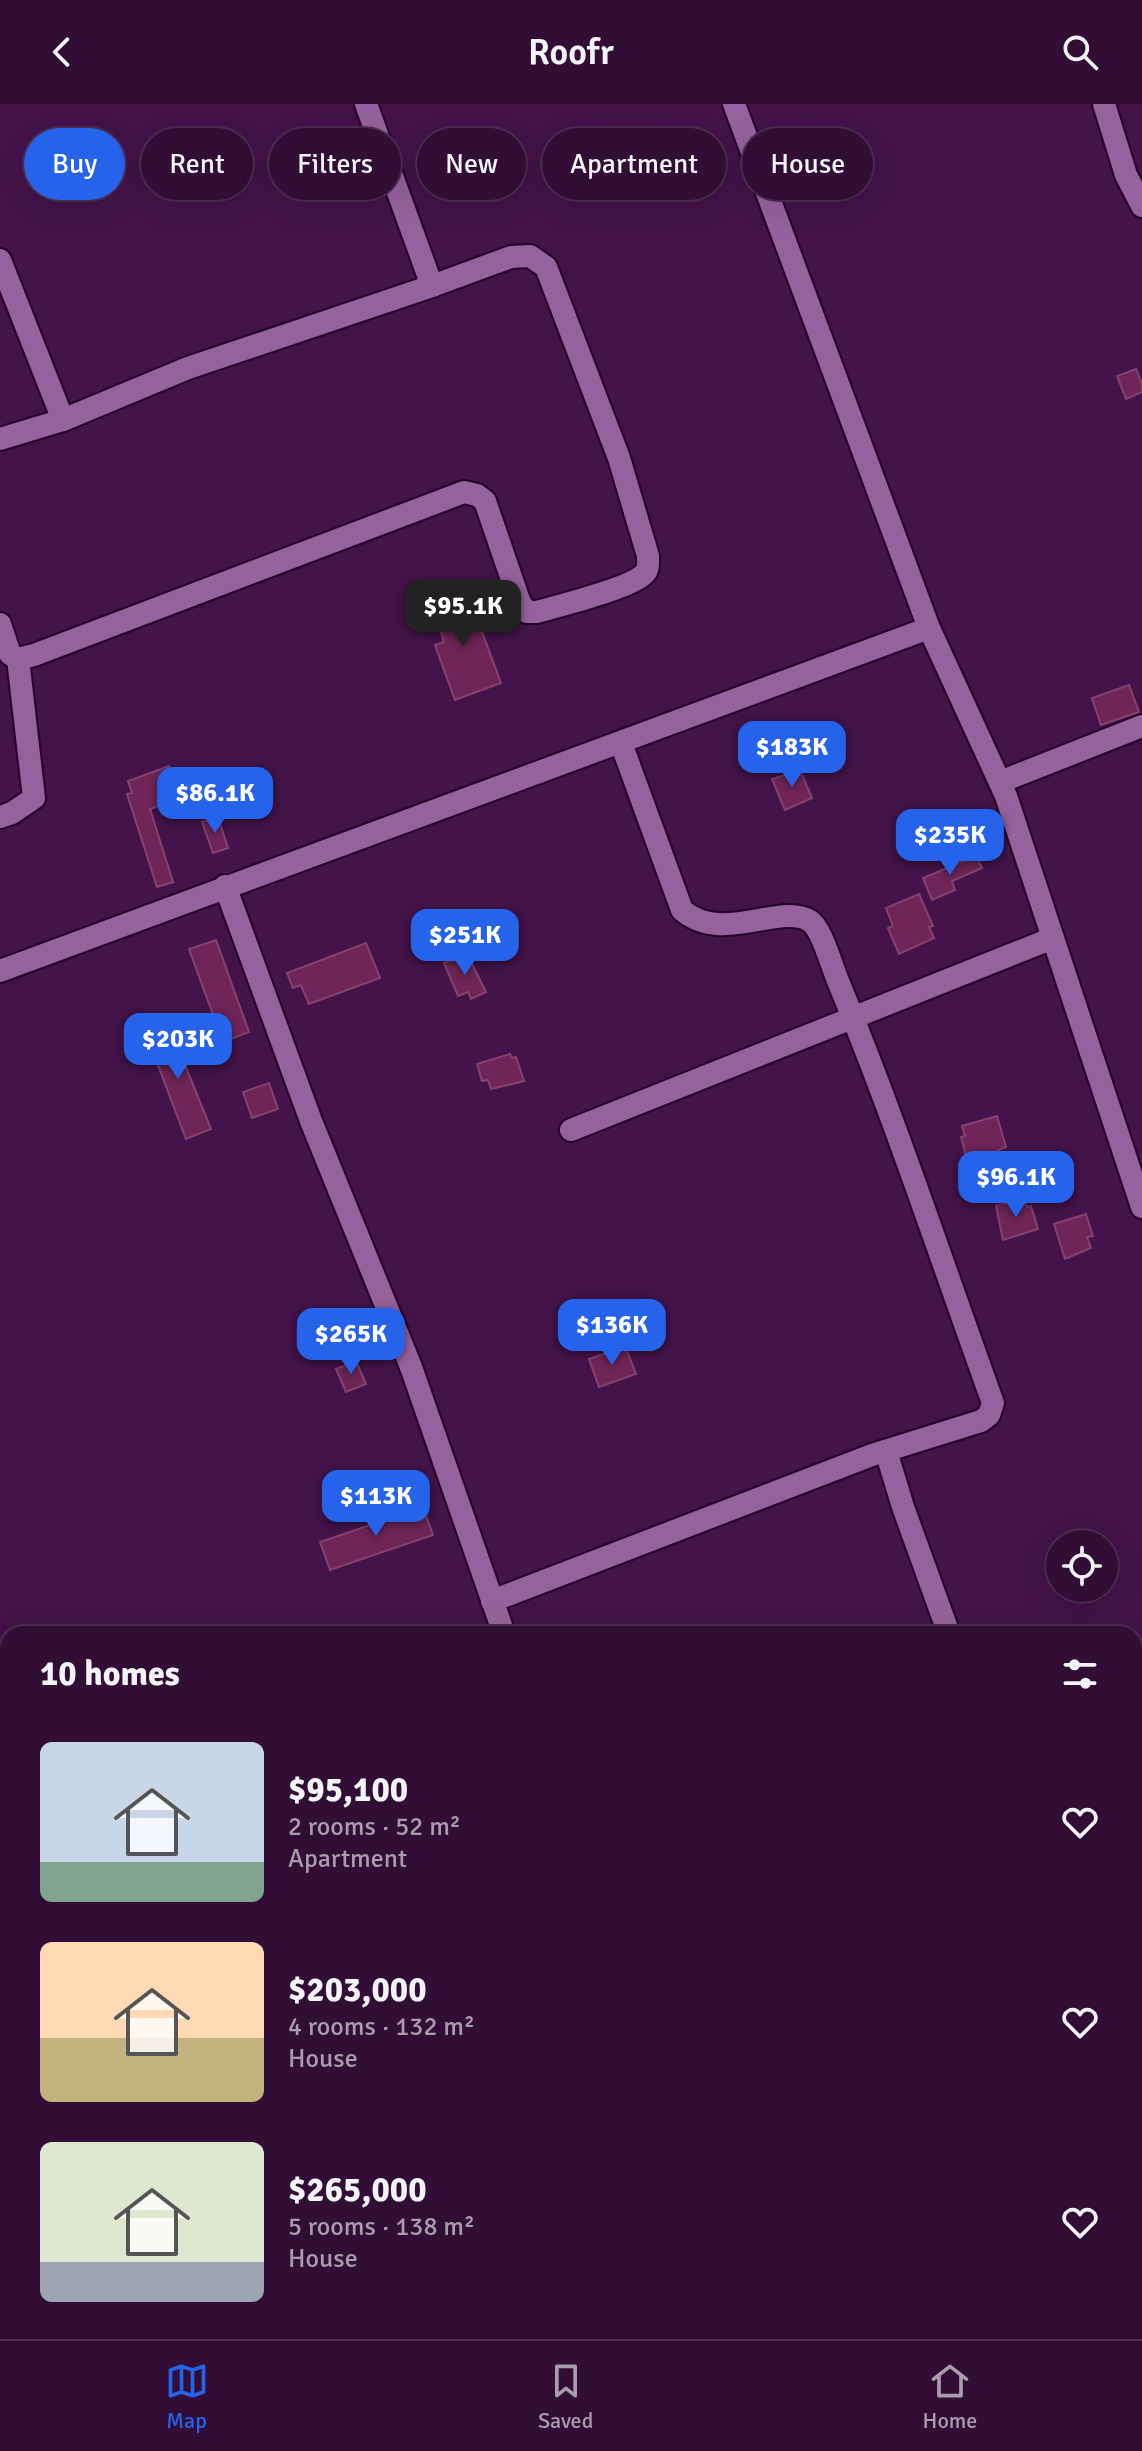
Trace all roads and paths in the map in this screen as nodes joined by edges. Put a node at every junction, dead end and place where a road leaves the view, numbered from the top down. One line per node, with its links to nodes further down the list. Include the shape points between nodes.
1 (366, 104): 6 (street)
2 (734, 104): 10 (street)
3 (1104, 104): 4 (street, via 1126,175)
4 (1142, 206)
5 (0, 260): 7 (street)
6 (432, 286): 7 (street, via 188,368); 11 (street, via 511,257 530,256 546,267 619,458 648,556 644,575 613,589 527,612 485,501 464,492)
7 (63, 420): 8 (street)
8 (0, 439)
9 (0, 624): 11 (street, via 10,654)
10 (929, 628): 13 (street); 14 (street)
11 (18, 659): 15 (street, via 34,798)
12 (1142, 726): 14 (street)
13 (621, 743): 16 (street); 19 (street, via 682,910 692,919 721,925 798,916 809,921)
14 (1000, 782): 17 (street)
15 (0, 817)
16 (225, 886): 18 (street); 23 (street, via 311,1121 411,1367)
17 (1053, 938): 19 (street); 21 (street)
18 (0, 971)
19 (853, 1018): 20 (street); 22 (street, via 993,1403 981,1421)
20 (571, 1130)
21 (1142, 1207)
22 (886, 1451): 23 (street); 25 (street)
23 (492, 1601): 24 (street)
24 (501, 1626)
25 (946, 1626)

